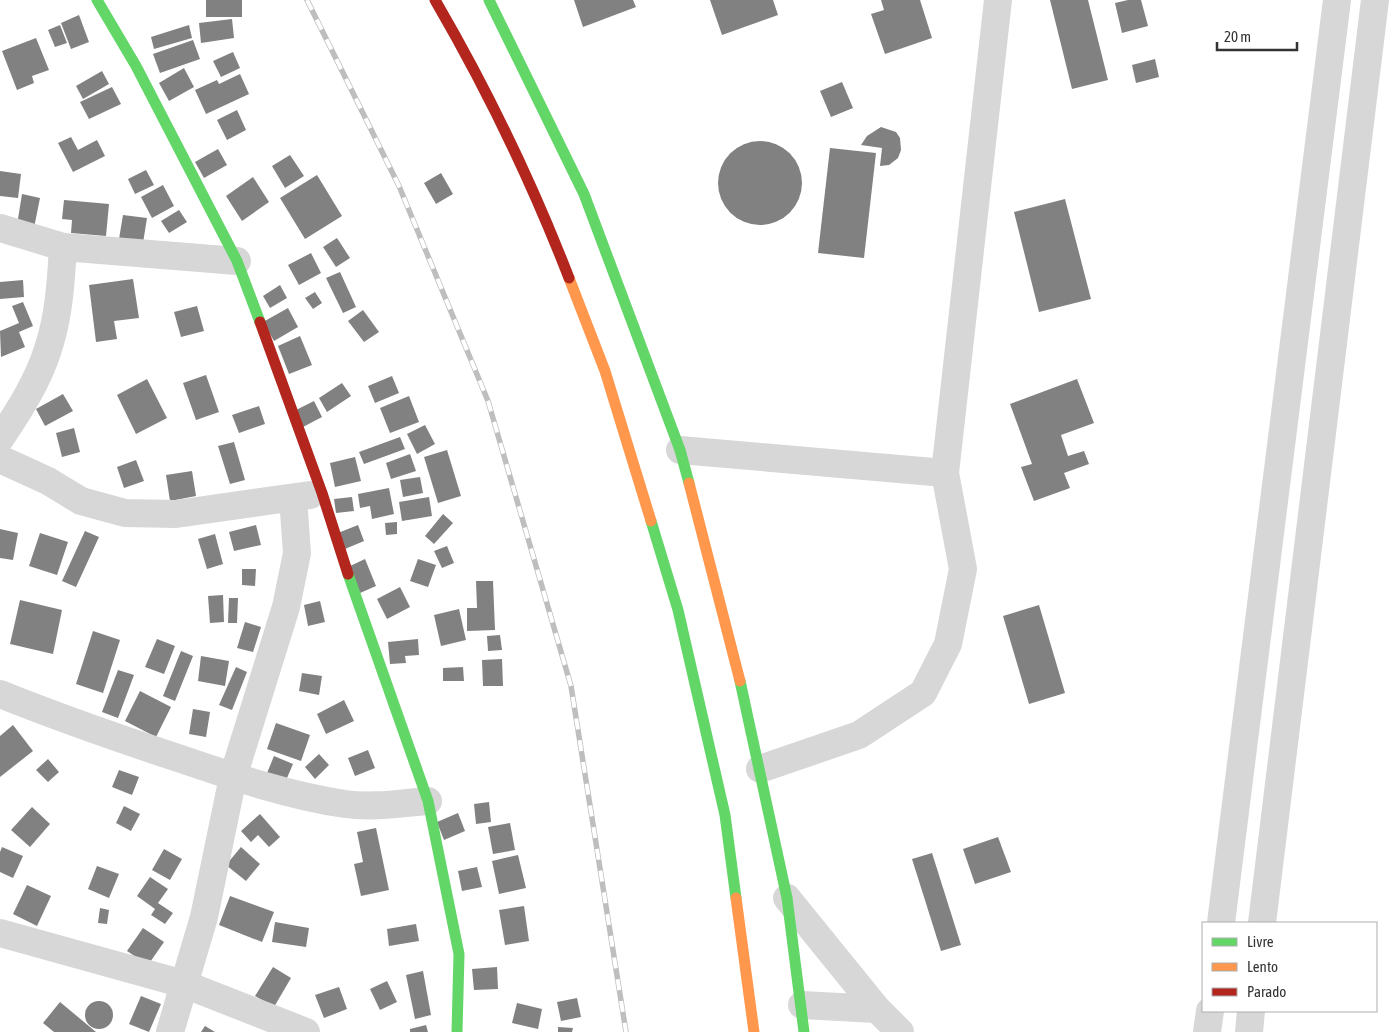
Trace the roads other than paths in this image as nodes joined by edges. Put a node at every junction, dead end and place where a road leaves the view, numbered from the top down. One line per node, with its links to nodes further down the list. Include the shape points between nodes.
1 (97, 0): 9 (main road, via 136,66)
2 (435, 0): 32 (main road, via 478,72 538,200 608,381 678,610 724,815)
3 (489, 0): 11 (main road, via 584,194)
4 (998, 0): 13 (street)
5 (1337, 0): 21 (street)
6 (1375, 0): 22 (street)
7 (0, 228): 8 (street)
8 (63, 247): 9 (street); 10 (street, via 60,290 48,349 31,389)
9 (237, 261): 14 (main road)
10 (0, 439)
11 (680, 450): 13 (street); 17 (main road, via 726,620)
12 (0, 459): 15 (street, via 48,481 81,501 125,513 176,514)
13 (945, 473): 17 (street, via 964,569 948,644 923,694 859,735)
14 (322, 493): 15 (street); 19 (main road)
15 (292, 498): 18 (street, via 298,553 265,677)
16 (0, 694): 18 (street)
17 (760, 769): 20 (main road)
18 (233, 777): 19 (street, via 346,804); 24 (street, via 204,917)
19 (428, 801): 31 (main road, via 459,954)
20 (787, 898): 25 (main road); 26 (street)
21 (1221, 922)
22 (1262, 922)
23 (0, 933): 24 (street)
24 (184, 984): 29 (street); 30 (street)
25 (802, 1005): 26 (street); 33 (main road)
26 (877, 1009): 34 (street)
27 (1210, 1012): 35 (street)
28 (1251, 1012): 36 (street)
29 (170, 1032)
30 (306, 1032)
31 (456, 1032)
32 (754, 1032)
33 (804, 1032)
34 (900, 1032)
35 (1207, 1032)
36 (1248, 1032)

